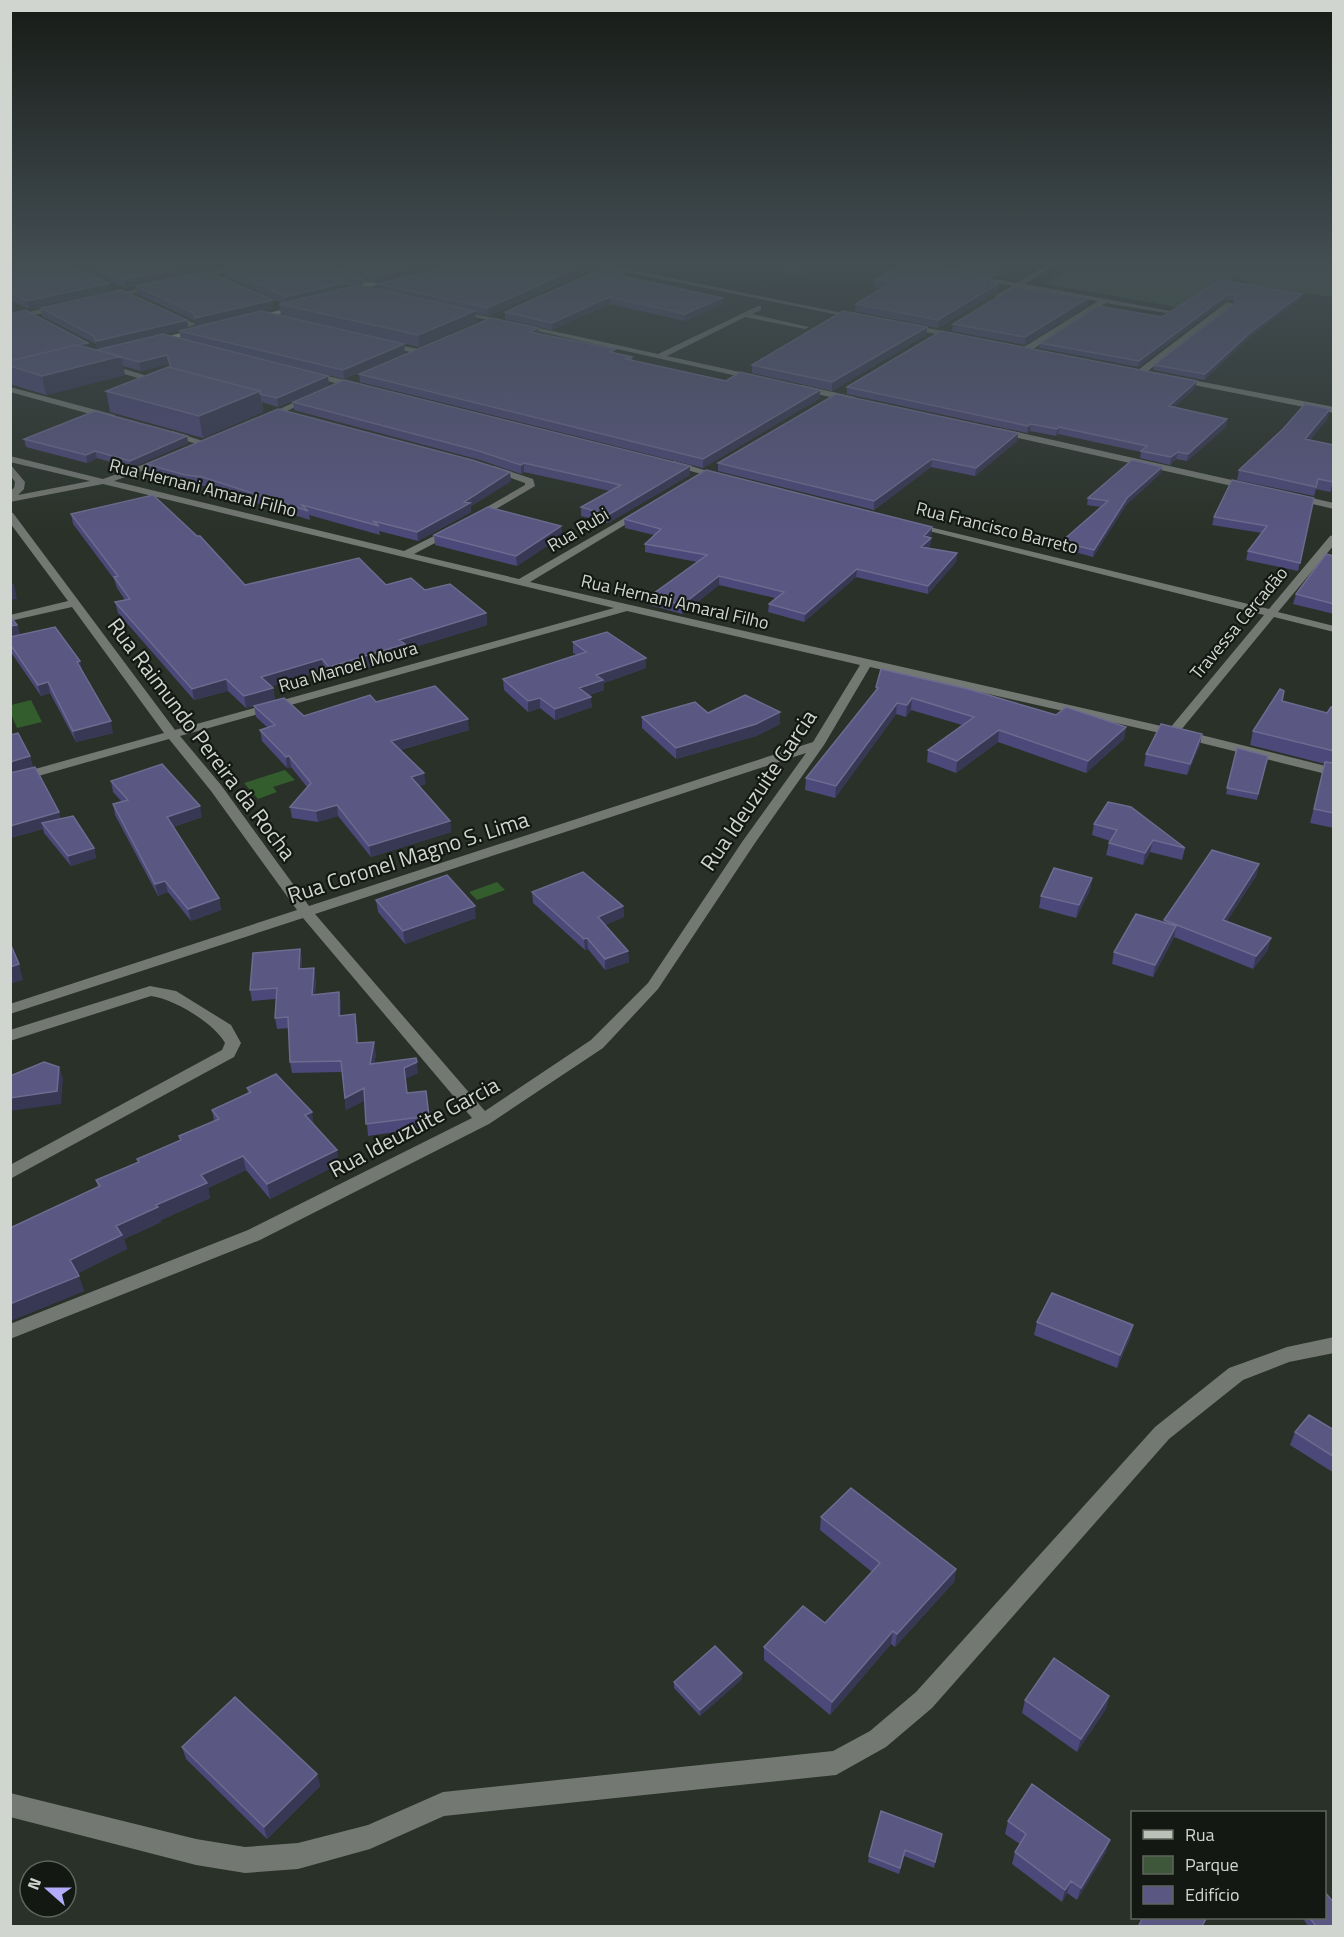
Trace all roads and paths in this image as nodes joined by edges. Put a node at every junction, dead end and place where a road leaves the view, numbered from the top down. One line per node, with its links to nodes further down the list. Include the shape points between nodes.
1 (413, 355): 5 (street)
2 (652, 355): 6 (street)
3 (662, 355): 6 (street)
4 (1163, 355): 10 (street)
5 (409, 357)
6 (659, 357): 14 (street)
7 (90, 362): 16 (street)
8 (1129, 370): 10 (street)
9 (302, 372): 15 (street)
10 (1141, 372): 11 (street)
11 (1152, 374)
12 (1163, 376): 27 (street)
13 (358, 378): 15 (street)
14 (770, 381)
15 (348, 383): 19 (street); 21 (street)
16 (178, 386)
17 (792, 386): 23 (street)
18 (10, 389): 30 (street)
19 (371, 389)
20 (845, 390): 23 (street)
21 (328, 391)
22 (318, 395): 28 (street)
23 (836, 396): 24 (street); 25 (street)
24 (859, 401)
25 (826, 402)
26 (265, 410): 28 (street)
27 (1334, 410)
28 (276, 413): 29 (street); 31 (street)
29 (298, 418)
30 (125, 421)
31 (256, 422)
32 (987, 429): 47 (street)
33 (159, 430): 35 (street)
34 (214, 439): 35 (street)
35 (204, 443): 36 (street)
36 (193, 447)
37 (171, 456): 46 (street)
38 (10, 459): 46 (street, Rua Hernani Amaral Filho)
39 (660, 461): 43 (street)
40 (484, 466): 55 (street, via 530,481 530,486)
41 (716, 466): 43 (street)
42 (10, 467): 49 (street, via 20,482)
43 (706, 472): 44 (street); 45 (street)
44 (696, 478)
45 (729, 478)
46 (106, 481): 49 (street); 55 (street, Rua Hernani Amaral Filho)
47 (1264, 490)
48 (1287, 495): 50 (street)
49 (10, 498)
50 (1334, 506)
51 (645, 509): 56 (street, Rua Rubi)
52 (10, 515): 57 (street, Rua Raimundo Pereira da Rocha)
53 (902, 521): 59 (street, Rua Francisco Barreto)
54 (1334, 538): 59 (street, Travessa Cercadão)
55 (406, 554): 56 (street, Rua Hernani Amaral Filho)
56 (522, 582): 58 (street, Rua Hernani Amaral Filho)
57 (73, 603): 60 (street); 64 (street, Rua Raimundo Pereira da Rocha)
58 (626, 608): 62 (street, Rua Hernani Amaral Filho); 64 (street, Rua Manoel Moura)
59 (1270, 613): 61 (street, Rua Francisco Barreto); 63 (street, Travessa Cercadão)
60 (10, 618)
61 (1334, 629)
62 (867, 663): 63 (street, Rua Hernani Amaral Filho); 65 (street, Rua Ideuzuite Garcia)
63 (1173, 732): 66 (street, Rua Hernani Amaral Filho)
64 (172, 735): 67 (street, Rua Manoel Moura); 68 (street, Rua Raimundo Pereira da Rocha)
65 (818, 745): 68 (street, Rua Coronel Magno S. Lima); 71 (street, Rua Ideuzuite Garcia, via 653,987 597,1044)
66 (1334, 772)
67 (10, 780)
68 (306, 912): 69 (street, Rua Coronel Magno S. Lima); 71 (street, Rua Raimundo Pereira da Rocha)
69 (10, 1009)
70 (10, 1036): 72 (street, via 150,991 171,994 225,1029 233,1044 228,1053)
71 (483, 1120): 73 (street, Rua Ideuzuite Garcia, via 254,1235)
72 (10, 1173)
73 (10, 1332)
74 (1334, 1345): 75 (street, via 1287,1355 1236,1374 1162,1433 924,1700 878,1739 836,1763 444,1804 370,1837 298,1856 245,1860 196,1852)
75 (10, 1805)

